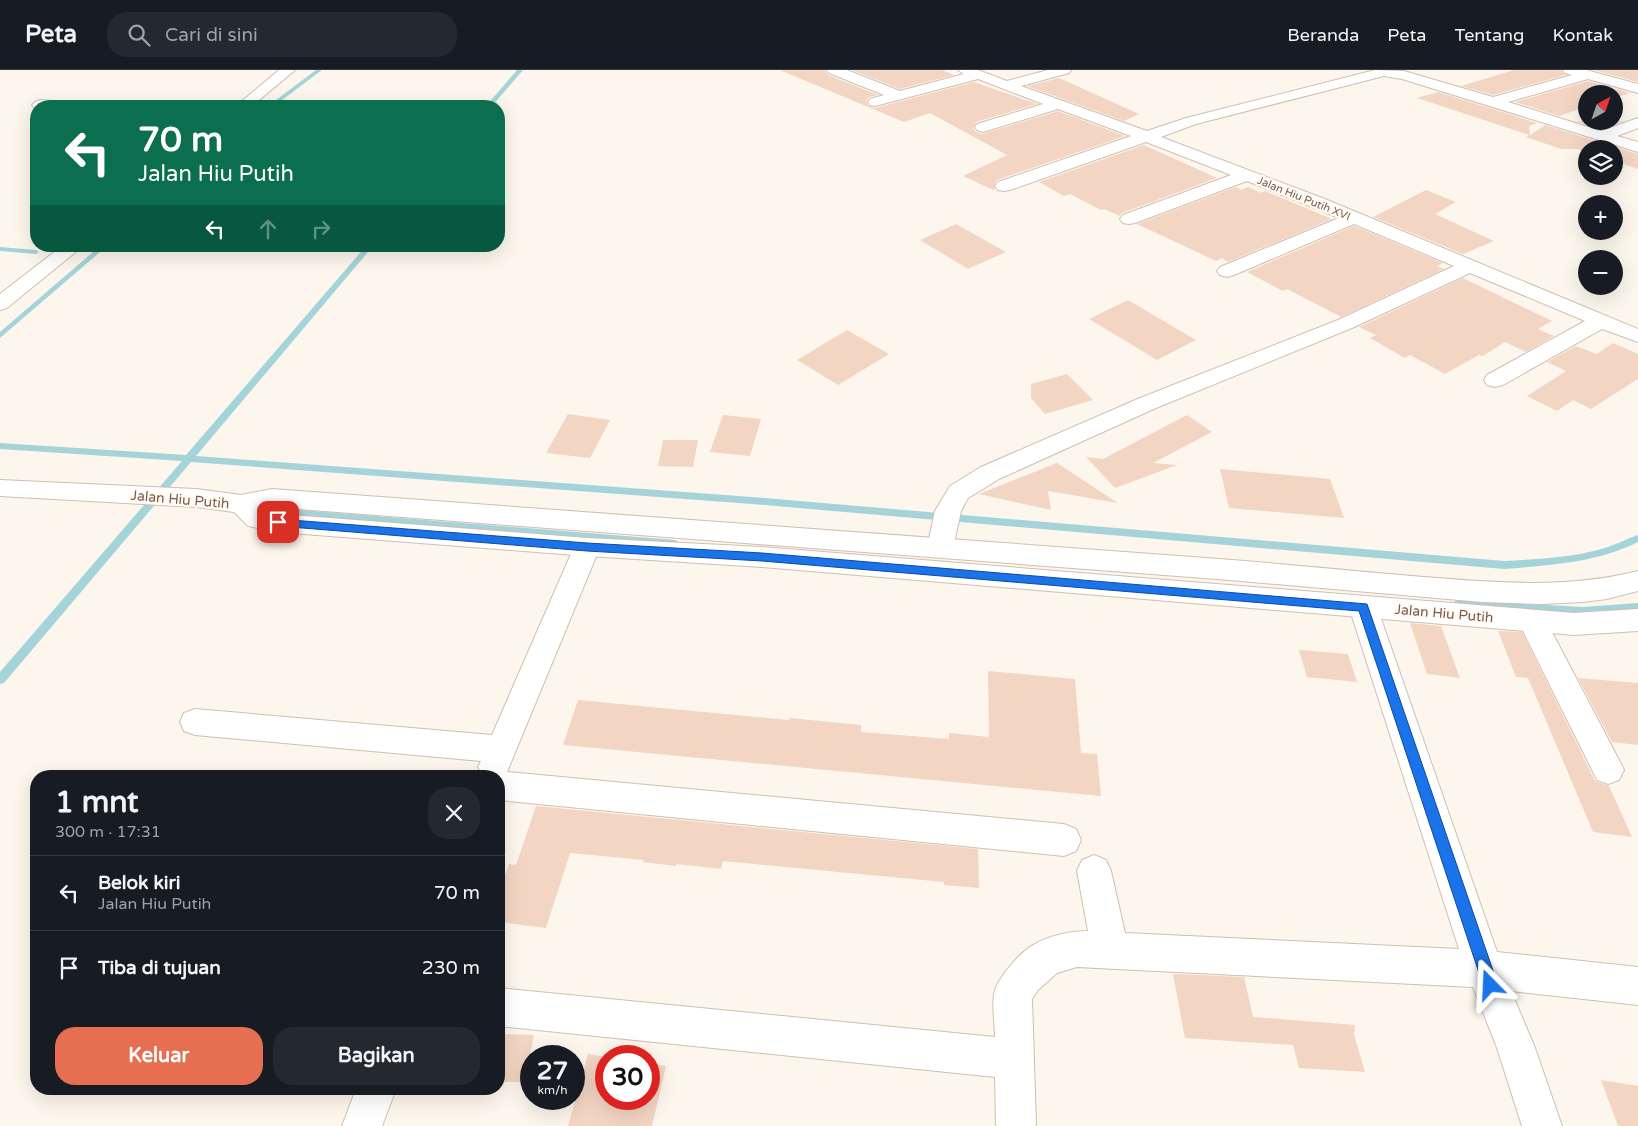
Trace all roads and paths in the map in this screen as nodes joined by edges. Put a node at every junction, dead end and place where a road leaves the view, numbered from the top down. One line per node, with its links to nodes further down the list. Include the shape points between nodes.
1 (288, 70): 10 (street)
2 (834, 70): 9 (street)
3 (1064, 70): 7 (street)
4 (1570, 70): 6 (street)
5 (972, 72): 7 (street, Jalan Hiu Putih XVI); 9 (street)
6 (1587, 75): 8 (street); 12 (street)
7 (1007, 86): 13 (street, Jalan Hiu Putih XVI)
8 (1638, 89)
9 (899, 96): 11 (street)
10 (251, 100)
11 (876, 102)
12 (1493, 102): 16 (street, via 1384,72 1191,121); 17 (street)
13 (1058, 104): 15 (street); 16 (street, Jalan Hiu Putih XVI)
14 (1638, 123): 17 (street)
15 (983, 127)
16 (1145, 136): 19 (street, Jalan Hiu Putih XVI); 20 (street)
17 (1601, 136): 18 (street)
18 (1638, 147)
19 (1247, 175): 21 (street, Jalan Hiu Putih XVI); 22 (street)
20 (1004, 186)
21 (1354, 218): 24 (street, Jalan Hiu Putih XVI); 25 (street)
22 (1129, 220)
23 (66, 252): 26 (street)
24 (1469, 266): 27 (street, Jalan Hiu Putih XVI); 33 (street, via 1345,324 1148,403 990,473 959,492 948,511)
25 (1227, 271)
26 (0, 304)
27 (1601, 321): 28 (street, Jalan Hiu Putih XVI); 29 (street)
28 (1638, 336)
29 (1496, 380)
30 (0, 488): 31 (street, Jalan Hiu Putih)
31 (241, 504): 32 (street, Jalan Hiu Putih, via 257,520); 33 (street, via 272,498)
32 (587, 547): 34 (street, Jalan Hiu Putih); 40 (street)
33 (940, 548): 34 (street)
34 (1160, 577): 35 (street, via 1542,594 1607,589); 36 (street, Jalan Hiu Putih)
35 (1638, 581)
36 (1363, 607): 38 (street, Jalan Hiu Putih); 46 (street)
37 (1638, 620): 38 (street, Jalan Hiu Putih, via 1574,624)
38 (1532, 621): 41 (street)
39 (194, 722): 40 (street)
40 (496, 763)
41 (1608, 770)
42 (505, 787): 43 (street)
43 (1064, 840)
44 (1094, 871): 45 (street)
45 (1110, 950): 46 (street); 49 (street, via 1077,949 1047,957 1025,977 1013,994)
46 (1484, 969): 47 (street); 53 (street, via 1516,1048)
47 (1638, 986)
48 (505, 1008): 49 (street)
49 (1014, 1059): 52 (street)
50 (374, 1095): 51 (street)
51 (362, 1126)
52 (1016, 1126)
53 (1542, 1126)

